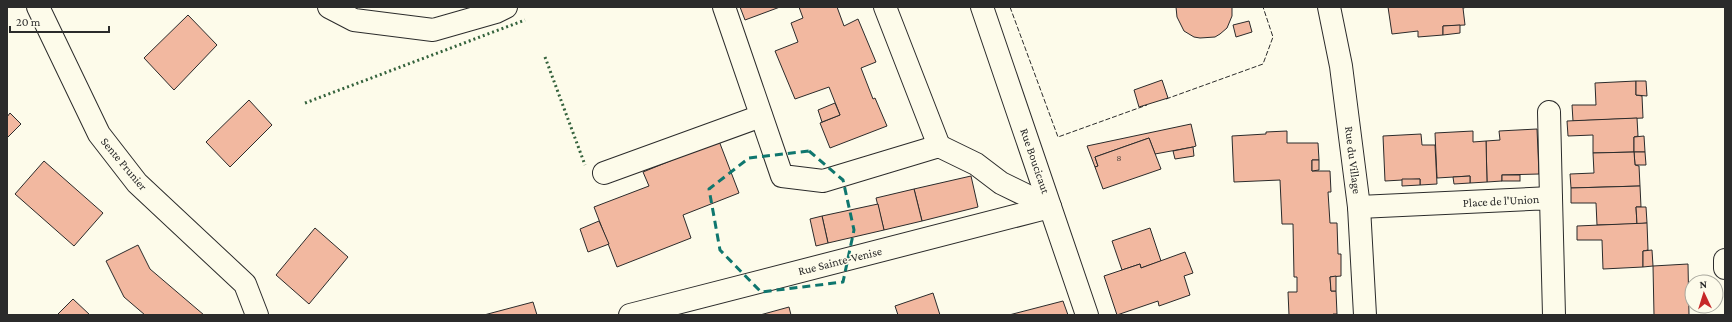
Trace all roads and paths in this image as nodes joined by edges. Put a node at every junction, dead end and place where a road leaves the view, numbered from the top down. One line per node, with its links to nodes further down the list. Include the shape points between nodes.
1 (38, 7): 17 (street, Sente Prunier, via 99,134 137,183 245,284)
2 (329, 7): 3 (street, via 354,20 433,30)
3 (506, 7)
4 (724, 7): 9 (street)
5 (885, 7): 10 (street)
6 (982, 7): 13 (street, Rue Boucicaut)
7 (1329, 7): 14 (street, Rue du Village, via 1341,66)
8 (1549, 112): 12 (street)
9 (761, 116): 10 (street, via 782,176 823,181); 11 (street)
10 (939, 146): 13 (street, via 976,164 1002,182)
11 (604, 173)
12 (1551, 198): 14 (street, Place de l'Union); 21 (street, Place de l'Union)
13 (1050, 207): 18 (street, Rue Sainte-Venise); 19 (street, Rue Boucicaut)
14 (1359, 207): 20 (street, Rue du Village)
15 (1725, 260): 16 (street)
16 (1725, 268)
17 (257, 315)
18 (630, 315)
19 (1087, 315)
20 (1365, 315)
21 (1554, 315)

